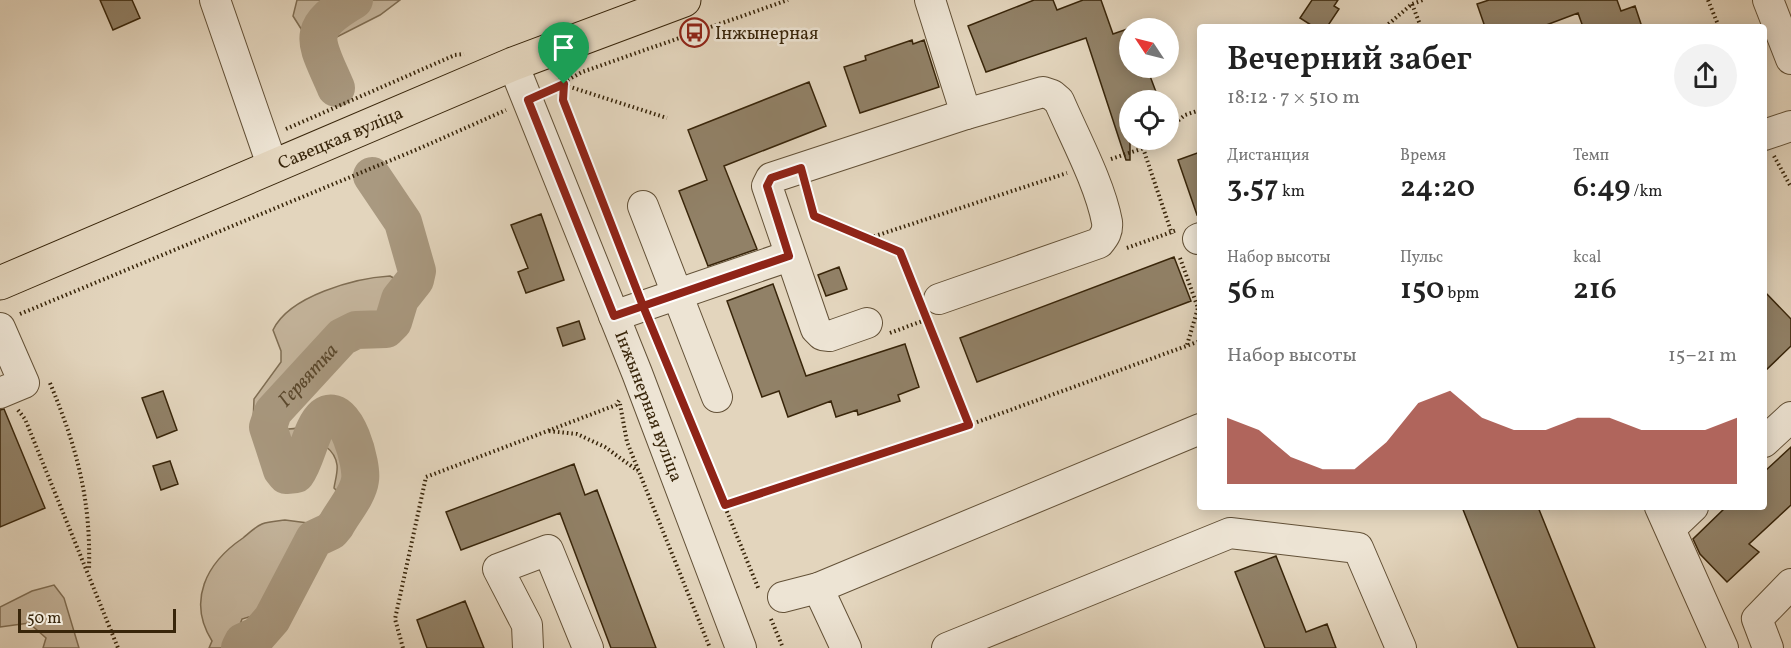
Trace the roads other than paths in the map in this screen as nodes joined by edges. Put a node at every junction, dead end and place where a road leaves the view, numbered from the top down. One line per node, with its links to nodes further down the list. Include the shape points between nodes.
1 (215, 0): 10 (street)
2 (684, 0): 6 (main road, Савецкая вуліца)
3 (930, 0): 7 (street)
4 (1768, 0): 5 (street)
5 (1791, 59)
6 (513, 64): 10 (main road, Савецкая вуліца); 16 (street, Інжынерная вуліца)
7 (966, 114): 12 (street, via 771,178 767,186); 15 (street, via 1043,92 1052,95 1059,101 1087,166 1107,222 1106,234 1099,243)
8 (1791, 126): 9 (street)
9 (1767, 140)
10 (272, 165): 13 (main road, Савецкая вуліца)
11 (643, 206): 14 (street)
12 (789, 256): 14 (street); 18 (street, via 816,329 822,335 830,336)
13 (0, 283)
14 (677, 294): 16 (street); 20 (street)
15 (927, 302)
16 (614, 316): 31 (street, Інжынерная вуліца, via 637,373)
17 (6, 322): 19 (street, via 24,383)
18 (867, 323)
19 (2, 392)
20 (717, 397)
21 (1791, 417): 23 (street)
22 (1197, 430): 27 (street)
23 (1767, 439)
24 (1685, 510): 25 (street)
25 (1665, 518): 30 (street)
26 (1791, 584): 29 (street)
27 (818, 588): 28 (street); 34 (street)
28 (771, 602)
29 (1757, 619): 30 (street); 37 (street)
30 (1720, 638)
31 (728, 646)
32 (528, 648): 33 (street, via 527,625 498,569 548,549)
33 (588, 648)
34 (846, 648)
35 (947, 648): 36 (street, via 1230,533 1358,548)
36 (1401, 648)
37 (1768, 648)

